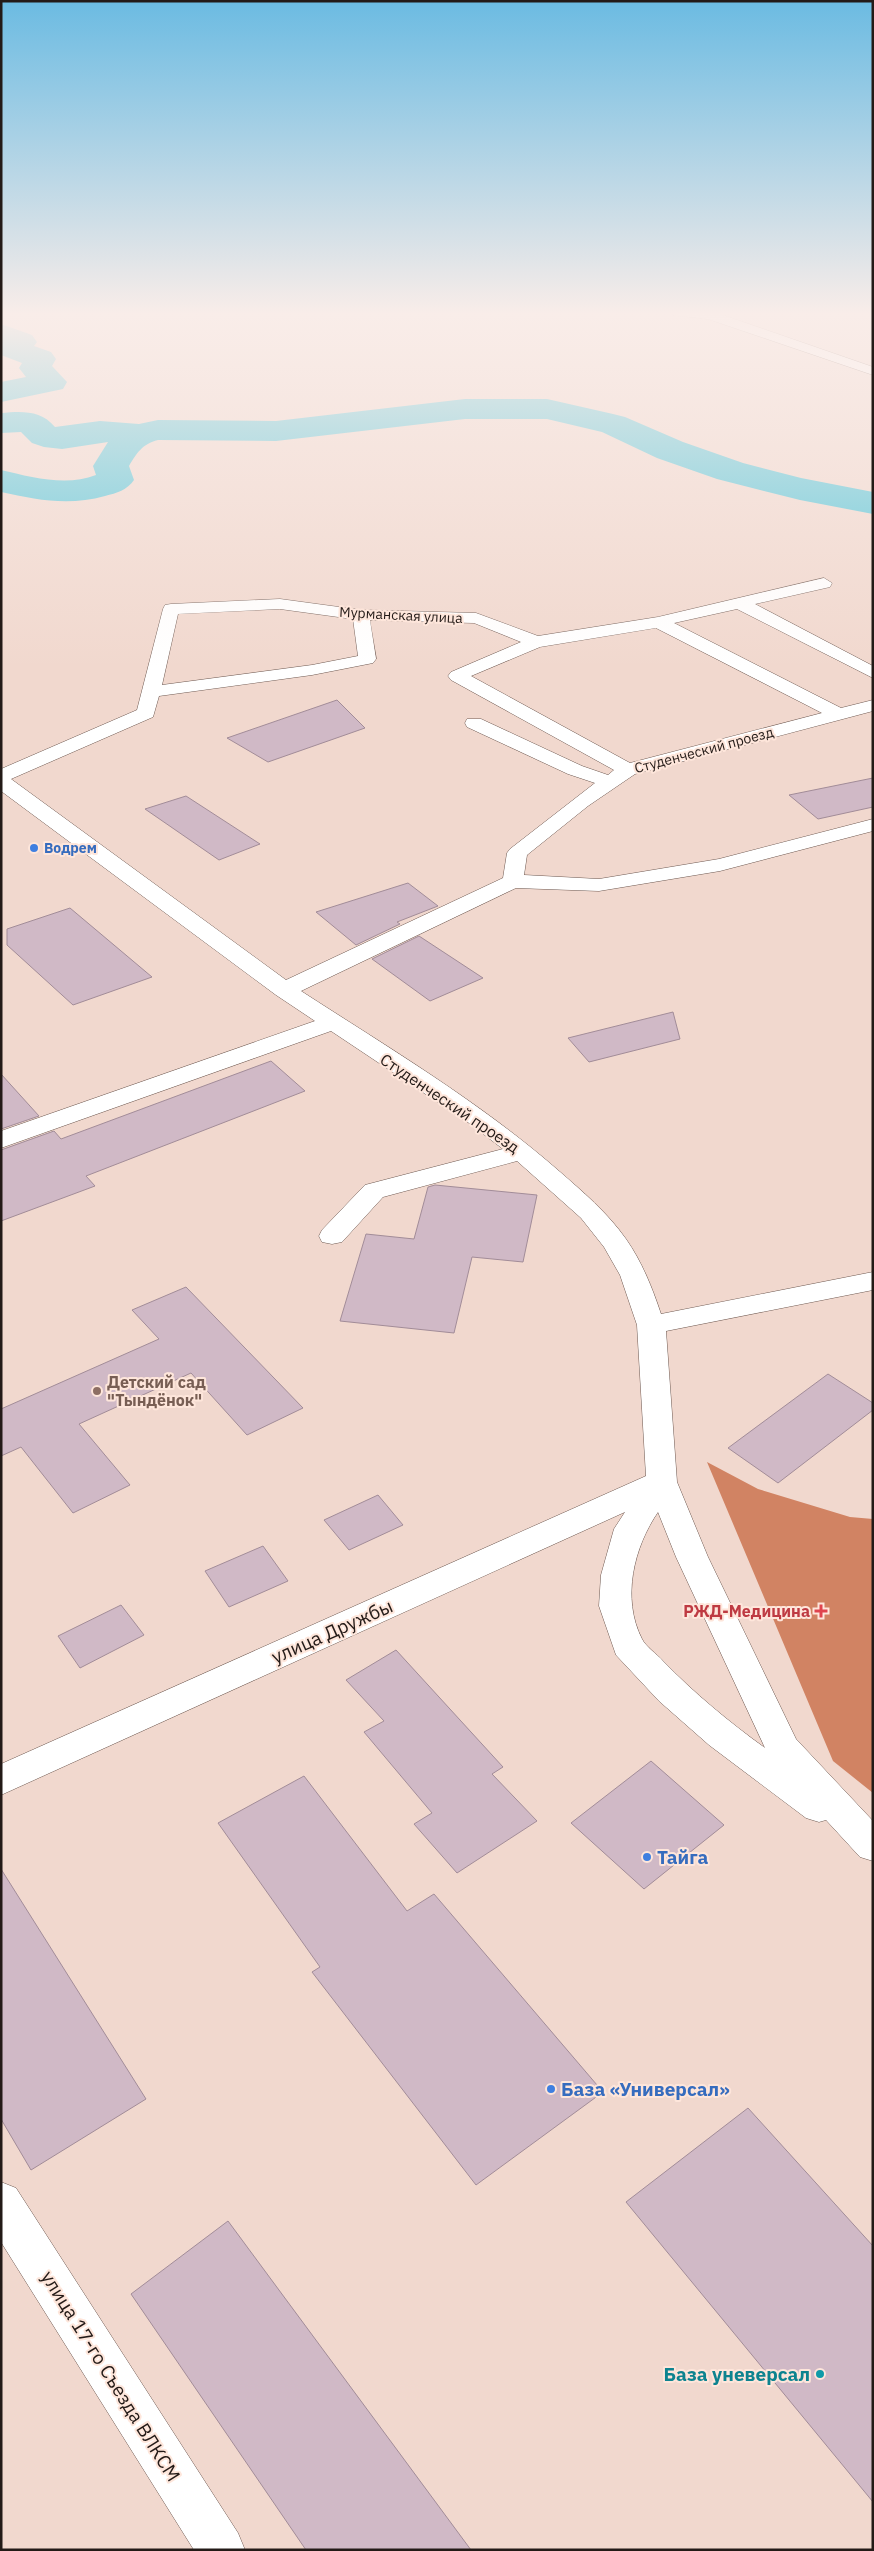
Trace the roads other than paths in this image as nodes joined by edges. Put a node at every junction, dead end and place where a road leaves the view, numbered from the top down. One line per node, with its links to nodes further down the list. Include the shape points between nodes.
1 (824, 583): 2 (street)
2 (741, 604): 4 (street); 6 (street)
3 (361, 616): 5 (street, Мурманская улица, via 476,618); 7 (street, via 368,659); 7 (street, Мурманская улица, via 280,604 172,609)
4 (658, 622): 5 (street); 9 (street)
5 (536, 642): 11 (street, via 457,676)
6 (873, 673)
7 (151, 692): 12 (street, Мурманская улица, via 146,713)
8 (873, 705): 9 (street, Студенческий проезд)
9 (839, 714): 11 (street, Студенческий проезд)
10 (474, 723): 14 (street, via 575,770)
11 (628, 770): 14 (street, Студенческий проезд)
12 (1, 776)
13 (1, 781): 17 (street, Студенческий проезд)
14 (611, 782): 16 (street, Студенческий проезд, via 517,853)
15 (873, 824): 16 (street, via 720,865 599,885)
16 (513, 881): 17 (street)
17 (284, 990): 18 (street, Студенческий проезд)
18 (332, 1023): 19 (street); 20 (street, Студенческий проезд, via 478,1118)
19 (1, 1140)
20 (522, 1152): 21 (street, via 374,1191); 23 (street, Студенческий проезд, via 590,1212 615,1243 634,1275)
21 (332, 1236)
22 (873, 1281): 23 (street)
23 (651, 1325): 24 (street, Студенческий проезд)
24 (662, 1482): 25 (street, улица Дружбы); 26 (street, Студенческий проезд, via 692,1557 783,1748); 26 (street, via 630,1529 617,1575 615,1606 628,1646 721,1736)
25 (1, 1780)
26 (872, 1845)
27 (1, 2203): 28 (street, улица 17-го Съезда ВЛКСМ)
28 (221, 2550)

